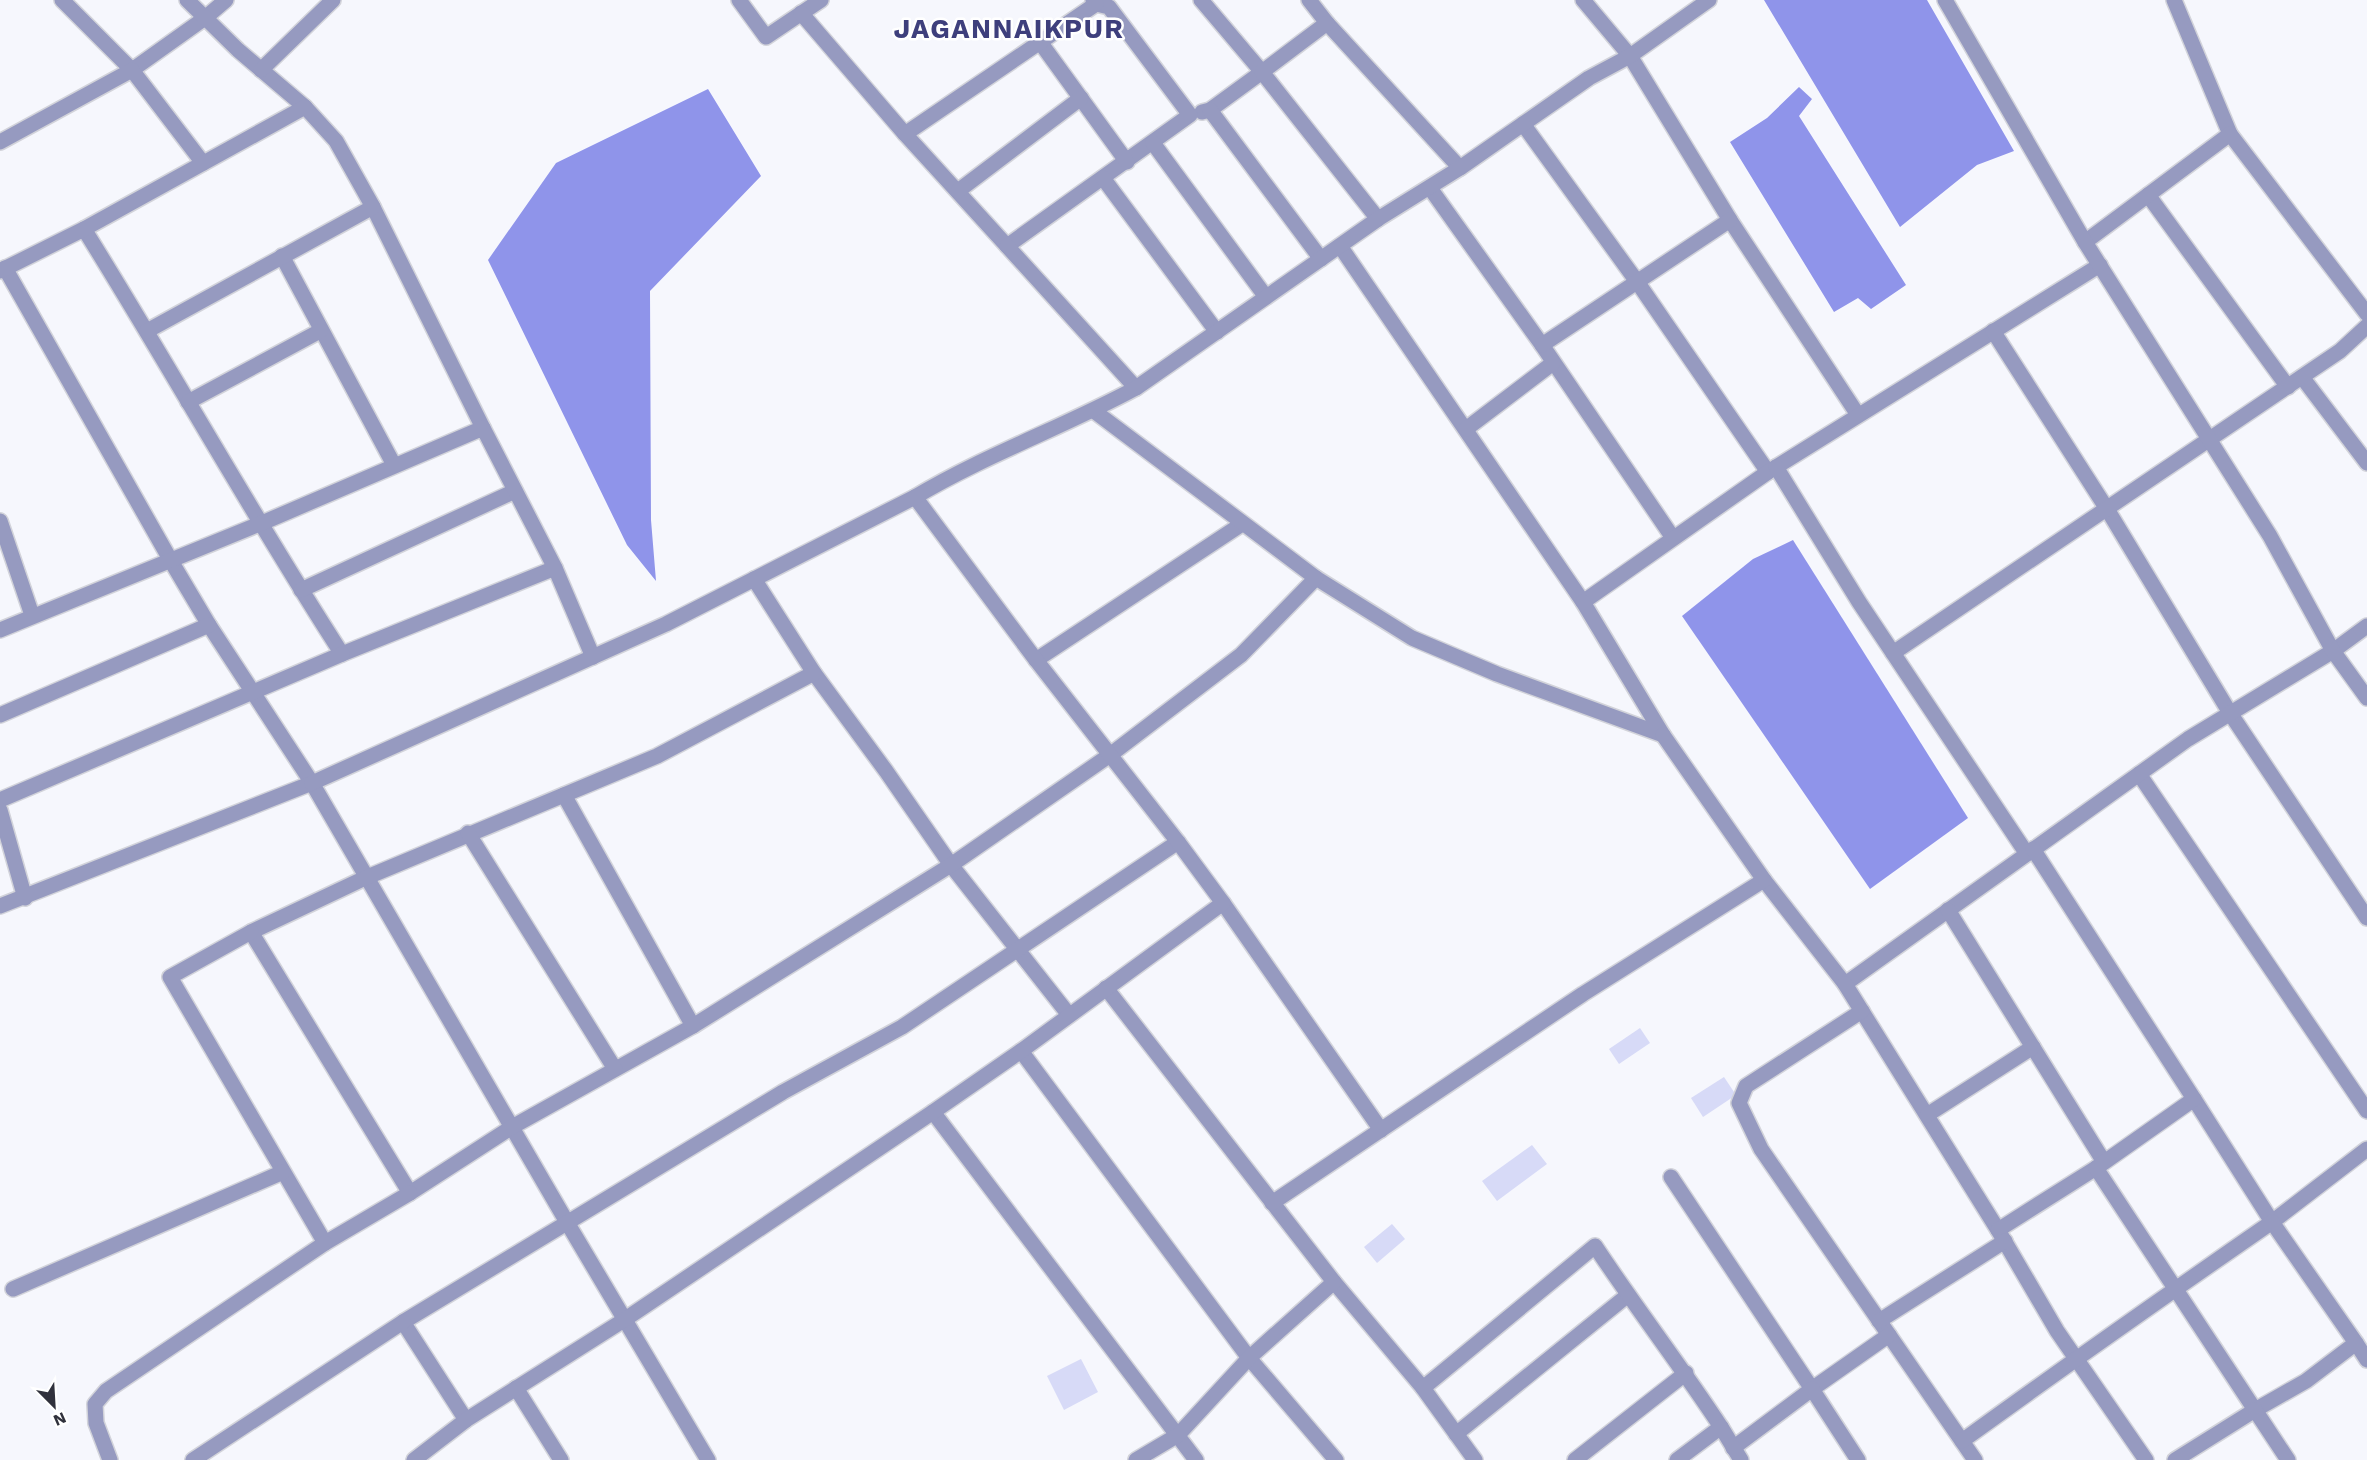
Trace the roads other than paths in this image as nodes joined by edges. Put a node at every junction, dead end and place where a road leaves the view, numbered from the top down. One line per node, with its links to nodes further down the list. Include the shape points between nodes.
1 (62, 0): 19 (street)
2 (187, 0): 15 (street)
3 (226, 0): 15 (street)
4 (333, 0): 20 (street)
5 (739, 0): 14 (street, via 766,37)
6 (821, 0): 14 (street)
7 (1201, 0): 21 (street)
8 (1310, 0): 16 (street)
9 (1583, 0): 18 (street)
10 (1709, 0): 18 (street)
11 (1945, 0): 42 (street)
12 (2174, 0): 28 (street)
13 (1095, 2): 17 (street); 25 (street, via 1109,7)
14 (801, 14): 27 (street)
15 (205, 18): 19 (street); 20 (street)
16 (1327, 23): 21 (street); 33 (street)
17 (1040, 42): 22 (street); 27 (street)
18 (1630, 56): 26 (street, via 1589,78); 40 (street)
19 (132, 70): 29 (street); 32 (street)
20 (261, 70): 23 (street)
21 (1262, 72): 24 (street); 39 (street)
22 (1081, 98): 31 (street); 36 (street)
23 (305, 107): 32 (street); 38 (street, via 336,141)
24 (1210, 110): 25 (street); 46 (street)
25 (1190, 116): 30 (street)
26 (1523, 124): 33 (street); 49 (street)
27 (905, 134): 36 (street)
28 (2230, 134): 37 (street); 51 (street)
29 (0, 142)
30 (1153, 143): 31 (street); 50 (street)
31 (1127, 162): 34 (street)
32 (202, 163): 41 (street)
33 (1460, 168): 35 (street)
34 (1103, 178): 43 (street); 56 (street)
35 (1430, 188): 39 (street); 57 (street)
36 (958, 191): 43 (street)
37 (2148, 195): 42 (street); 60 (street)
38 (373, 207): 45 (street); 65 (street)
39 (1378, 219): 44 (street)
40 (1730, 220): 49 (street); 64 (street)
41 (84, 229): 48 (street); 53 (street)
42 (2085, 242): 47 (street)
43 (1007, 246): 61 (street)
44 (1340, 246): 46 (street); 66 (street)
45 (282, 256): 53 (street); 54 (street)
46 (1321, 260): 50 (street)
47 (2100, 264): 55 (street); 67 (street)
48 (3, 270): 78 (street)
49 (1638, 283): 57 (street); 70 (street)
50 (1266, 297): 56 (street)
51 (2367, 314)
52 (2367, 326): 59 (street, via 2340,351)
53 (147, 331): 62 (street)
54 (320, 331): 62 (street); 69 (street)
55 (1993, 331): 64 (street); 73 (street)
56 (1217, 332): 61 (street)
57 (1542, 345): 58 (street)
58 (1553, 363): 66 (street); 77 (street)
59 (2302, 377): 60 (street); 68 (street)
60 (2288, 387): 67 (street)
61 (1136, 388): 63 (street)
62 (188, 402): 75 (street)
63 (1094, 411): 72 (street, via 945,479); 76 (street)
64 (1858, 415): 70 (street)
65 (483, 428): 69 (street); 71 (street)
66 (1466, 429): 83 (street)
67 (2210, 440): 73 (street); 88 (street, via 2270,536)
68 (2367, 464)
69 (394, 465): 75 (street)
70 (1772, 469): 77 (street); 89 (street)
71 (515, 492): 79 (street); 82 (street)
72 (915, 498): 81 (street); 92 (street)
73 (2107, 509): 89 (street); 96 (street)
74 (0, 521): 84 (street)
75 (262, 523): 78 (street); 82 (street)
76 (1242, 524): 80 (street); 92 (street)
77 (1673, 538): 83 (street)
78 (171, 561): 84 (street); 85 (street)
79 (555, 568): 90 (street); 91 (street)
80 (1316, 578): 98 (street, via 1412,638); 99 (street, via 1241,655)
81 (754, 579): 91 (street); 93 (street)
82 (301, 590): 90 (street)
83 (1583, 602): 98 (street)
84 (32, 615): 87 (street)
85 (209, 625): 94 (street); 97 (street)
86 (2367, 626): 88 (street)
87 (0, 630)
88 (2333, 651): 95 (street); 96 (street)
89 (1893, 653): 107 (street)
90 (342, 654): 94 (street)
91 (593, 657): 101 (street)
92 (1036, 660): 99 (street)
93 (814, 673): 102 (street, via 657,756); 108 (street)
94 (252, 691): 101 (street); 103 (street)
95 (2367, 699)
96 (2230, 713): 100 (street); 115 (street)
97 (0, 715)
98 (1663, 735): 110 (street)
99 (1110, 755): 106 (street); 108 (street)
100 (2139, 774): 107 (street); 127 (street)
101 (312, 783): 109 (street); 111 (street)
102 (564, 795): 105 (street); 122 (street)
103 (0, 800)
104 (0, 810): 111 (street)
105 (468, 833): 109 (street); 125 (street)
106 (1179, 842): 112 (street); 117 (street)
107 (2030, 852): 114 (street); 126 (street)
108 (951, 865): 117 (street); 122 (street)
109 (365, 878): 116 (street); 130 (street)
110 (1764, 880): 118 (street); 131 (street, via 1583,994)
111 (25, 898): 113 (street)
112 (1223, 903): 119 (street); 131 (street)
113 (0, 906)
114 (1948, 910): 118 (street); 123 (street)
115 (2367, 918)
116 (251, 932): 134 (street, via 170,978); 136 (street)
117 (1019, 950): 121 (street); 139 (street, via 902,1027 783,1092)
118 (1845, 984): 120 (street)
119 (1106, 988): 121 (street); 137 (street)
120 (1862, 1011): 129 (street); 147 (street, via 1746,1086 1739,1103 1761,1149)
121 (1069, 1015): 124 (street)
122 (693, 1026): 125 (street)
123 (2033, 1047): 129 (street); 133 (street)
124 (1021, 1051): 128 (street); 151 (street)
125 (615, 1069): 130 (street)
126 (2194, 1099): 133 (street); 138 (street)
127 (2367, 1111)
128 (933, 1112): 146 (street); 162 (street)
129 (1927, 1115): 140 (street)
130 (512, 1127): 136 (street); 139 (street)
131 (1381, 1130): 137 (street)
132 (2367, 1149): 138 (street)
133 (2100, 1165): 140 (street); 144 (street)
134 (283, 1172): 141 (street); 143 (street)
135 (1671, 1177): 157 (street)
136 (410, 1193): 141 (street)
137 (1272, 1203): 142 (street)
138 (2272, 1222): 144 (street); 150 (street)
139 (568, 1224): 146 (street); 148 (street)
140 (2001, 1235): 147 (street); 152 (street)
141 (325, 1243): 165 (street, via 106,1391 95,1404 96,1423)
142 (1334, 1282): 151 (street); 156 (street)
143 (13, 1289)
144 (2176, 1289): 152 (street); 158 (street)
145 (1628, 1295): 154 (street); 156 (street, via 1595,1246); 161 (street)
146 (624, 1320): 155 (street); 169 (street)
147 (1879, 1321): 149 (street)
148 (402, 1322): 159 (street); 166 (street)
149 (1889, 1335): 157 (street); 163 (street)
150 (2356, 1343): 153 (street); 158 (street, via 2306,1381)
151 (1249, 1358): 162 (street); 172 (street)
152 (2076, 1358): 163 (street); 178 (street)
153 (2367, 1360)
154 (1686, 1373): 160 (street); 174 (street)
155 (516, 1388): 159 (street); 168 (street)
156 (1423, 1389): 161 (street)
157 (1812, 1389): 164 (street); 176 (street)
158 (2255, 1410): 179 (street); 180 (street)
159 (466, 1420): 167 (street)
160 (1721, 1427): 164 (street); 175 (street)
161 (1456, 1434): 173 (street)
162 (1178, 1435): 170 (street); 171 (street)
163 (1962, 1441): 177 (street)
164 (1737, 1454)
165 (110, 1460)
166 (193, 1460)
167 (414, 1460)
168 (561, 1460)
169 (708, 1460)
170 (1136, 1460)
171 (1196, 1460)
172 (1336, 1460)
173 (1475, 1460)
174 (1575, 1460)
175 (1677, 1460)
176 (1858, 1460)
177 (1975, 1460)
178 (2146, 1460)
179 (2175, 1460)
180 (2288, 1460)

